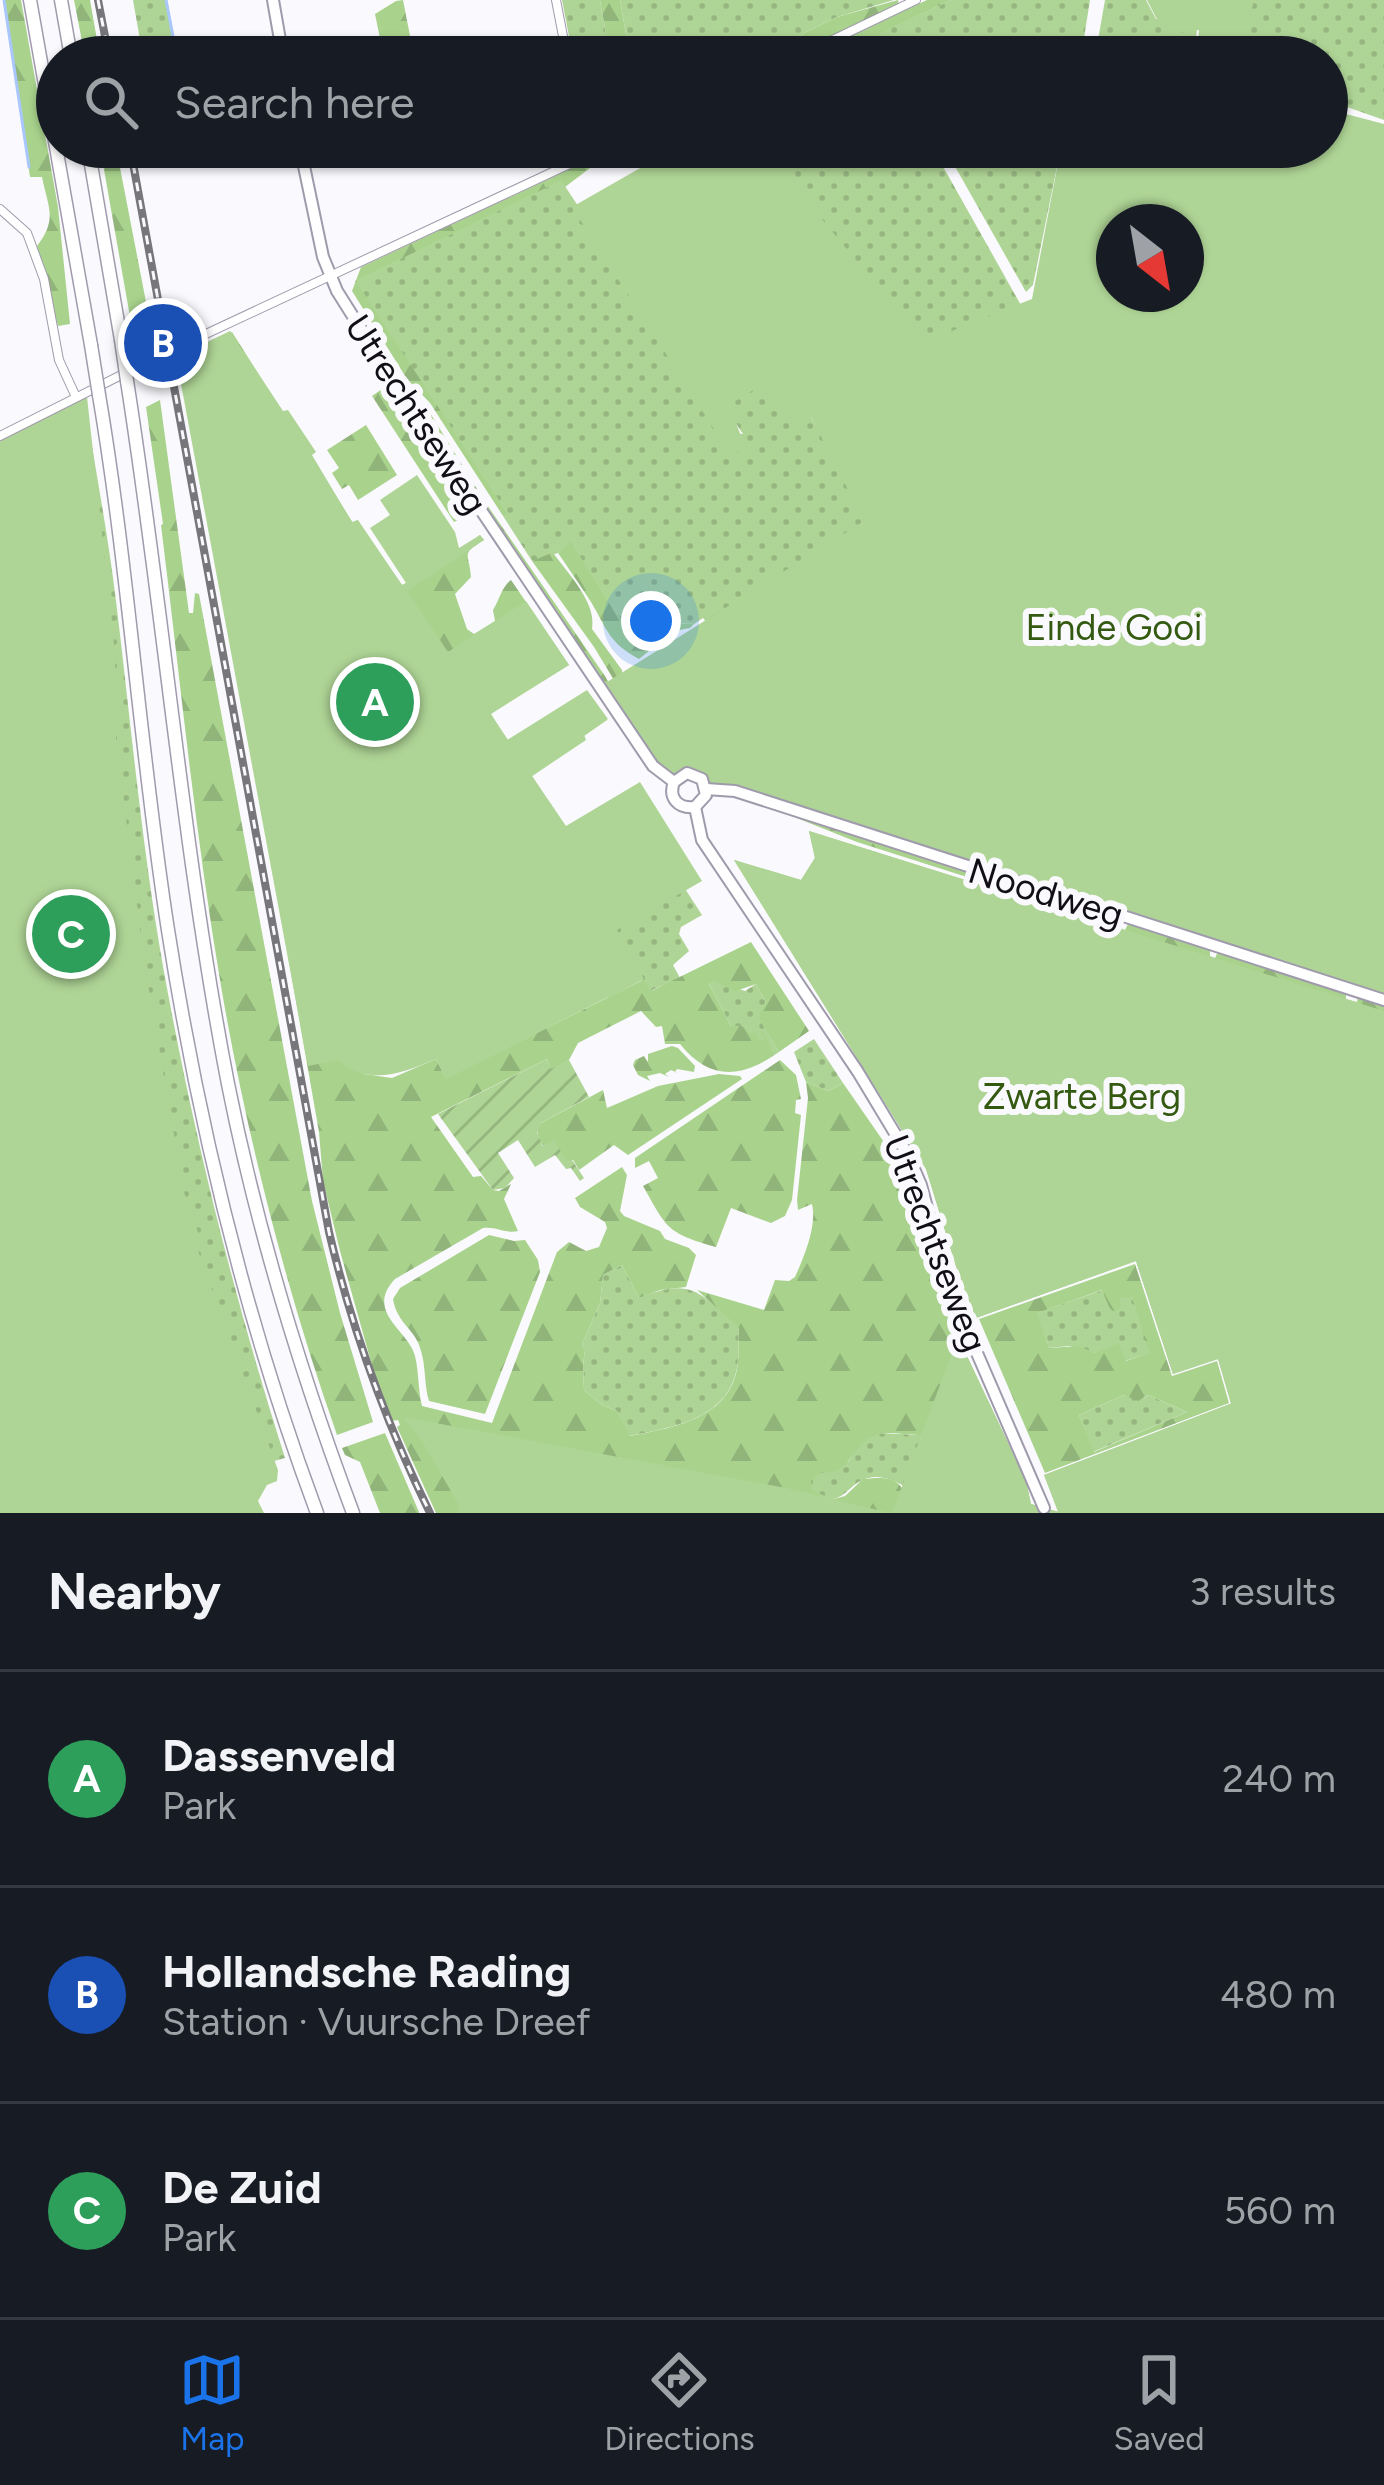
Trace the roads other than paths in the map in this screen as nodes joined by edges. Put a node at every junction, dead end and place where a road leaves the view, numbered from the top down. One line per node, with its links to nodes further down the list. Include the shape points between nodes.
1 (30, 0): 6 (highway, bridge)
2 (61, 0): 7 (highway)
3 (273, 0): 8 (main road)
4 (556, 0): 9 (street)
5 (916, 0): 10 (street)
6 (36, 36)
7 (67, 36)
8 (280, 36)
9 (563, 36)
10 (841, 36)
11 (60, 168): 24 (highway, bridge, via 103,417 182,1014 242,1279)
12 (92, 168): 25 (highway, bridge, via 229,1087 277,1283)
13 (304, 168): 16 (main road, Utrechtseweg)
14 (552, 168): 16 (street)
15 (0, 209): 17 (street, via 27,233)
16 (330, 278): 17 (street); 19 (main road, Utrechtseweg, via 652,766)
17 (76, 397): 18 (street)
18 (0, 436)
19 (674, 782): 20 (main road, via 693,774); 21 (main road, via 676,802)
20 (706, 789): 21 (main road); 22 (main road, Noodweg, via 735,791)
21 (695, 807): 23 (main road, Utrechtseweg, via 702,840 908,1155 948,1286)
22 (1384, 1000)
23 (1044, 1508)
24 (317, 1513)
25 (353, 1513)

